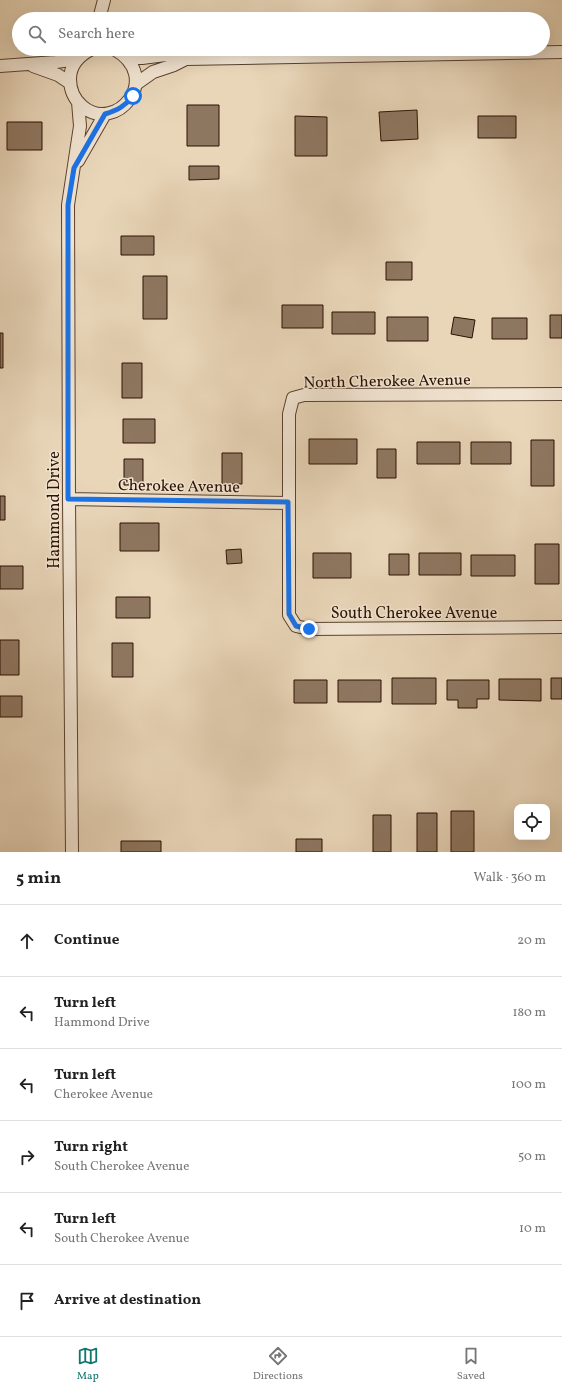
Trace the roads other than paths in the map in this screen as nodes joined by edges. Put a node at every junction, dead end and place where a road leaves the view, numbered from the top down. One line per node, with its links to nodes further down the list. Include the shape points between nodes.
1 (106, 0): 2 (street); 3 (street)
2 (102, 12)
3 (108, 12)
4 (550, 52): 5 (street)
5 (562, 52)
6 (66, 56): 14 (street)
7 (82, 56): 16 (street, via 73,66)
8 (124, 56): 17 (street, via 136,73)
9 (135, 56): 10 (street)
10 (158, 56)
11 (178, 56): 13 (street)
12 (347, 56): 13 (street)
13 (186, 59): 17 (street, via 153,72)
14 (28, 64): 15 (street); 16 (street, via 58,75)
15 (0, 66)
16 (70, 83): 18 (street, Hammond Drive, via 72,94)
17 (136, 84): 19 (street, via 133,96 126,105)
18 (78, 102): 19 (street, via 85,108); 20 (street, Hammond Drive, via 80,126)
19 (105, 114): 20 (street, Hammond Drive)
20 (74, 168): 22 (street, Hammond Drive, via 68,205)
21 (562, 394): 23 (street, North Cherokee Avenue, via 304,394 293,398 289,414)
22 (68, 499): 23 (street, Cherokee Avenue); 25 (street, Hammond Drive)
23 (288, 502): 24 (street, South Cherokee Avenue, via 289,614 296,626 309,629)
24 (562, 627)
25 (72, 852)

